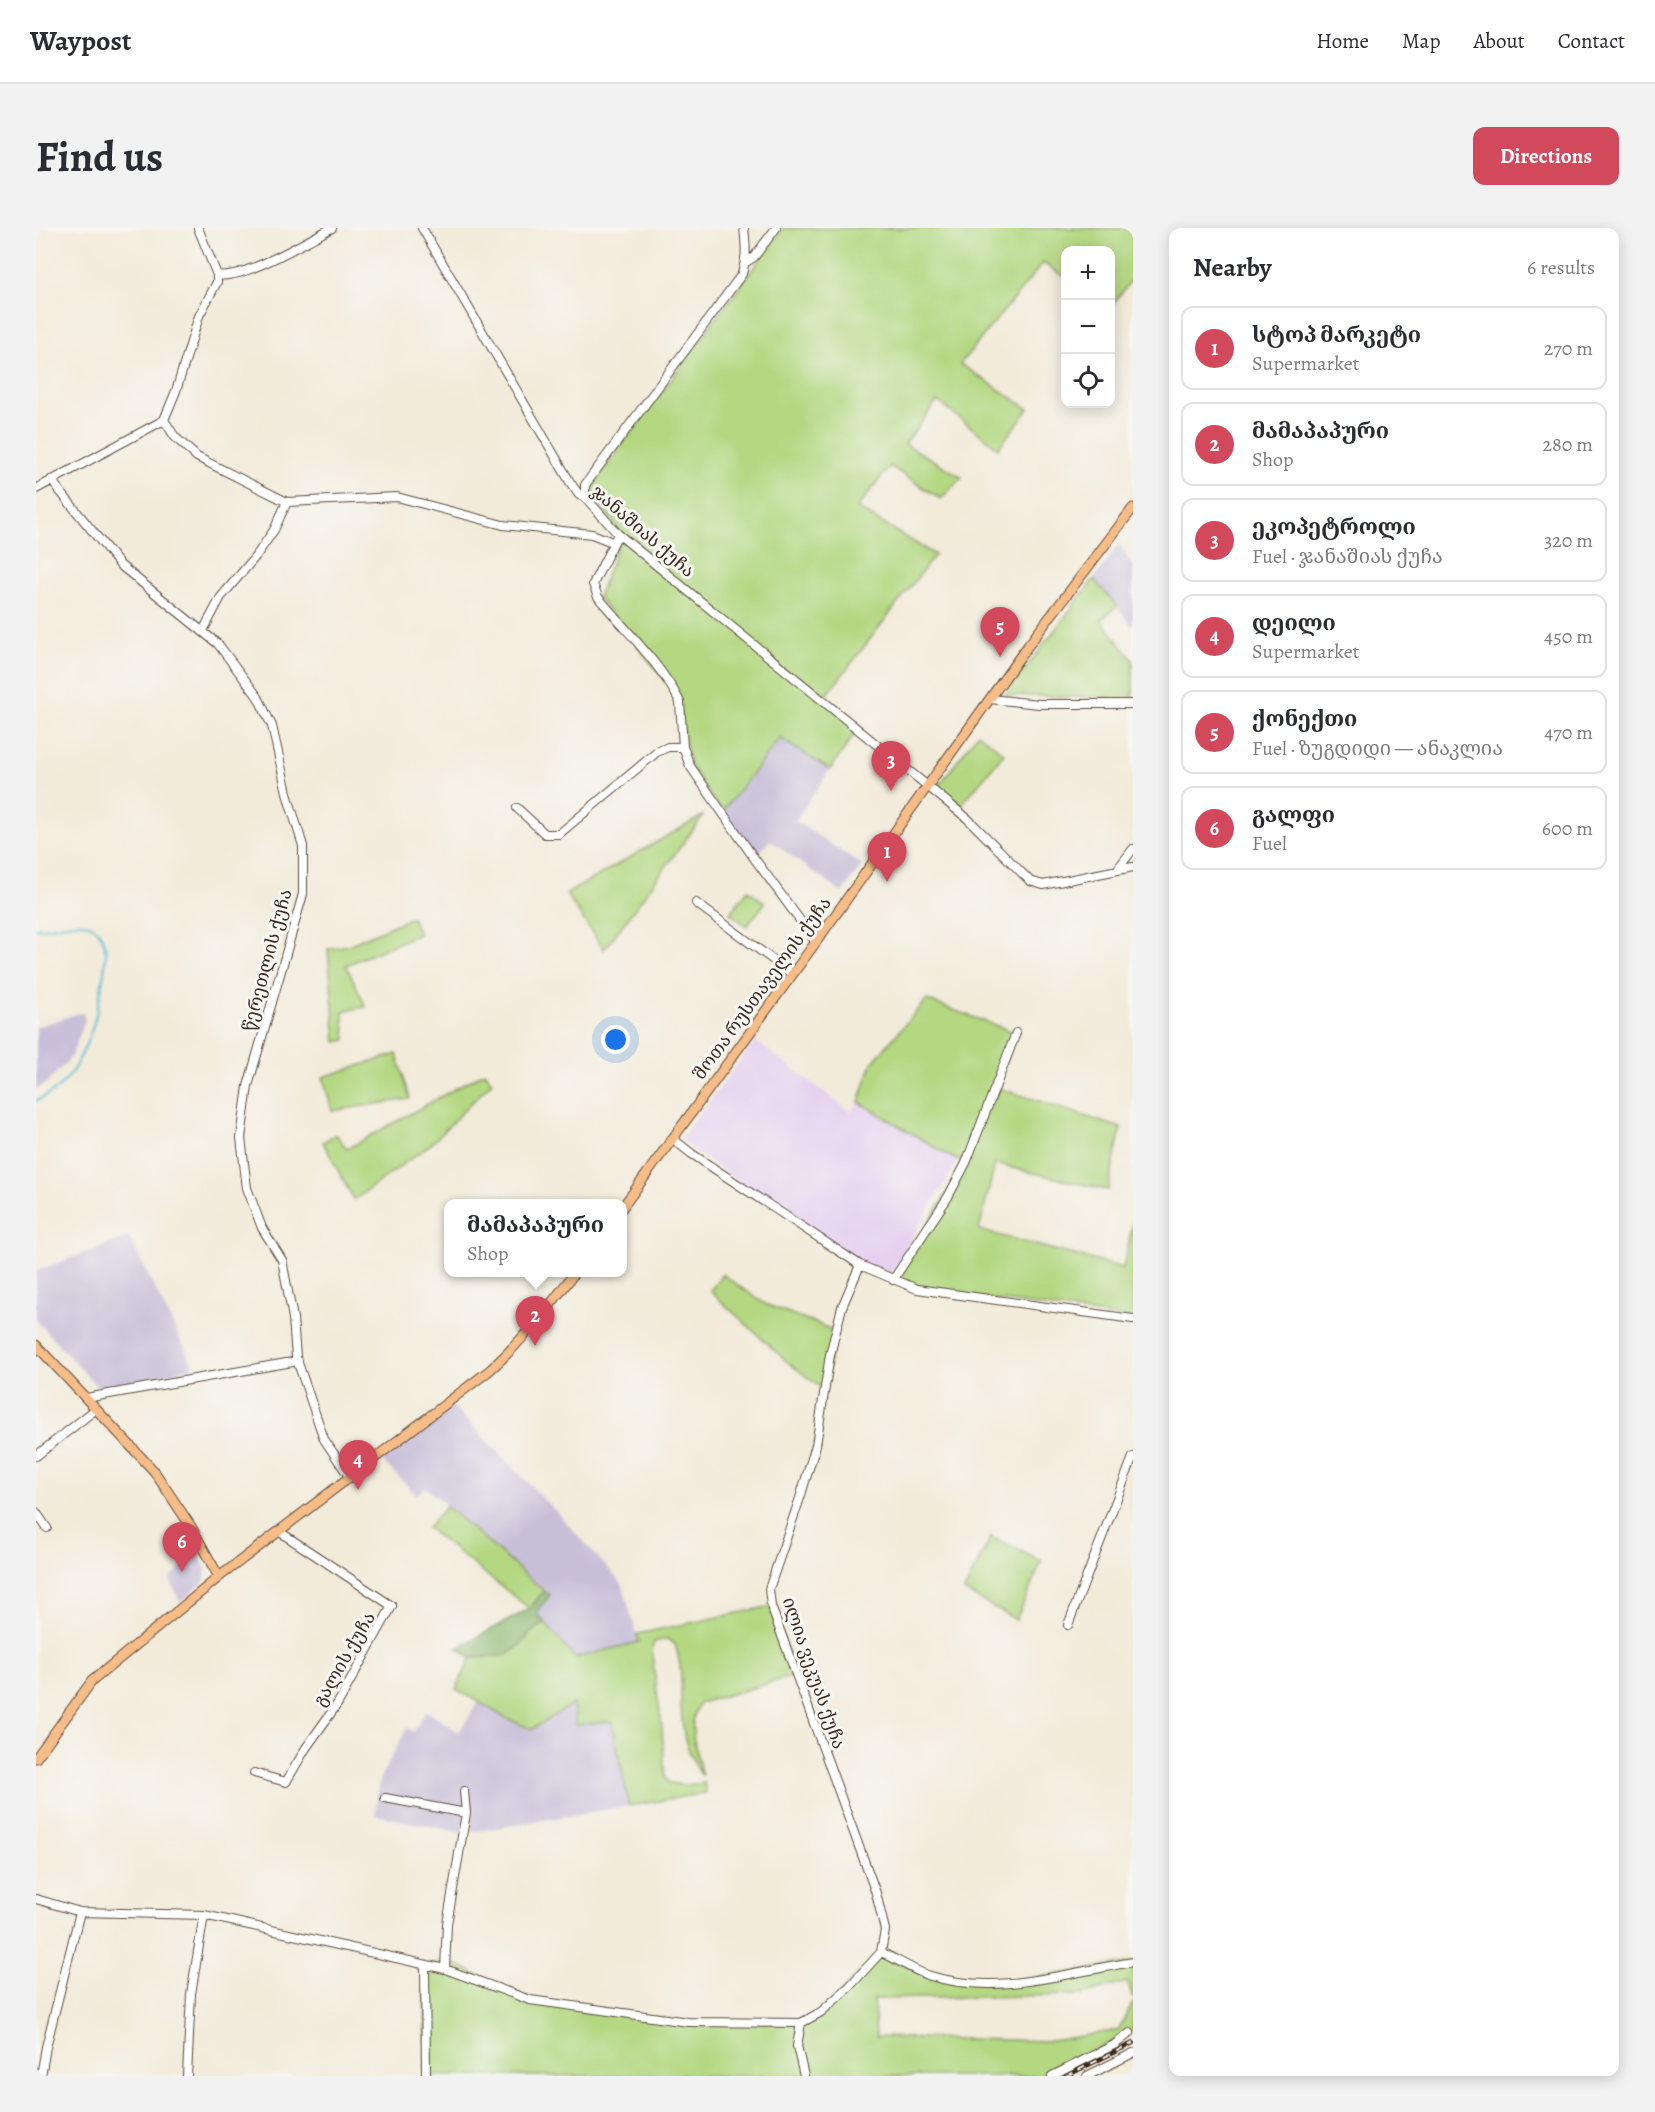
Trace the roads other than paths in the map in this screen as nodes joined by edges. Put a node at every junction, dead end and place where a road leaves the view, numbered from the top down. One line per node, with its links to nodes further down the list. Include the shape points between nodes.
1 (198, 228): 7 (street)
2 (332, 228): 7 (street, via 250,269 230,276)
3 (422, 228): 11 (street, ჯანაშიას ქუჩა, via 570,482)
4 (744, 228): 6 (street)
5 (776, 228): 6 (street)
6 (746, 262): 11 (street, via 742,274 585,485)
7 (217, 275): 8 (street)
8 (164, 420): 9 (street); 12 (street, via 175,437 197,457)
9 (51, 480): 10 (street); 16 (street, წერეთლის ქუჩა, via 120,565)
10 (36, 489)
11 (585, 497): 14 (street, ჯანაშიას ქუჩა)
12 (287, 502): 15 (street, via 398,497 503,525 592,534); 16 (street, via 274,530 221,597)
13 (1133, 508): 17 (main road, შოთა რუსთაველის ქუჩა)
14 (618, 534): 15 (street); 20 (street, ჯანაშიას ქუჩა)
15 (612, 542): 19 (street, via 593,584 598,597 666,679 680,702)
16 (203, 631): 36 (street, წერეთლის ქუჩა, via 235,664 272,726 303,846 303,894 248,1086 241,1138 248,1188 262,1228 282,1260)
17 (990, 699): 18 (street, via 1039,704); 20 (main road, შოთა რუსთაველის ქუჩა)
18 (1133, 704)
19 (683, 747): 21 (street, via 657,752 559,834 545,834); 26 (street, via 690,766)
20 (926, 786): 24 (street, ჯანაშიას ქუჩა, via 968,819 1030,881 1043,885); 26 (main road, შოთა რუსთაველის ქუჩა)
21 (517, 808)
22 (1133, 849): 24 (street)
23 (1133, 867): 24 (street, ჯანაშიას ქუჩა)
24 (1117, 870)
25 (696, 903): 27 (street)
26 (816, 942): 27 (main road, შოთა რუსთაველის ქუჩა)
27 (792, 974): 29 (main road, შოთა რუსთაველის ქუჩა)
28 (1016, 1033): 33 (street, via 966,1163)
29 (672, 1139): 30 (main road, შოთა რუსთაველის ქუჩა); 31 (street)
30 (627, 1201)
31 (860, 1265): 33 (street); 55 (street, ილია ვეკუას ქუჩა, via 842,1307 830,1355 816,1445 769,1589 771,1606 876,1893 885,1930)
32 (571, 1277): 41 (main road, via 541,1319 490,1370)
33 (893, 1280): 34 (street, via 917,1289)
34 (1133, 1319)
35 (36, 1345): 37 (main road)
36 (298, 1361): 37 (street); 41 (street, წერეთლის ქუჩა, via 324,1439)
37 (86, 1398): 38 (main road)
38 (96, 1409): 39 (street); 45 (main road, via 154,1471)
39 (36, 1456)
40 (1133, 1457): 46 (street)
41 (350, 1478): 44 (main road)
42 (36, 1512): 43 (street)
43 (47, 1528)
44 (280, 1532): 45 (main road); 48 (street, გალის ქუჩა, via 392,1606 338,1703 286,1782)
45 (219, 1577): 47 (main road, via 92,1681)
46 (1068, 1625)
47 (36, 1758)
48 (254, 1773)
49 (464, 1791): 51 (street)
50 (385, 1798): 51 (street)
51 (466, 1813): 58 (street, via 447,1924)
52 (36, 1899): 53 (street)
53 (80, 1912): 54 (street); 63 (street)
54 (204, 1915): 57 (street); 64 (street, via 191,1994)
55 (881, 1952): 56 (street, via 924,1974 982,1984 1057,1978); 59 (street, via 821,2012)
56 (1133, 1962)
57 (425, 1965): 58 (street); 65 (street)
58 (445, 1969): 59 (street, via 530,2000 688,2022)
59 (801, 2023): 66 (street, via 796,2046)
60 (1130, 2032): 67 (street, via 1114,2045)
61 (1133, 2054): 62 (street)
62 (1105, 2072): 68 (street)
63 (41, 2076)
64 (187, 2076)
65 (426, 2076)
66 (804, 2076)
67 (1052, 2076)
68 (1087, 2076)

